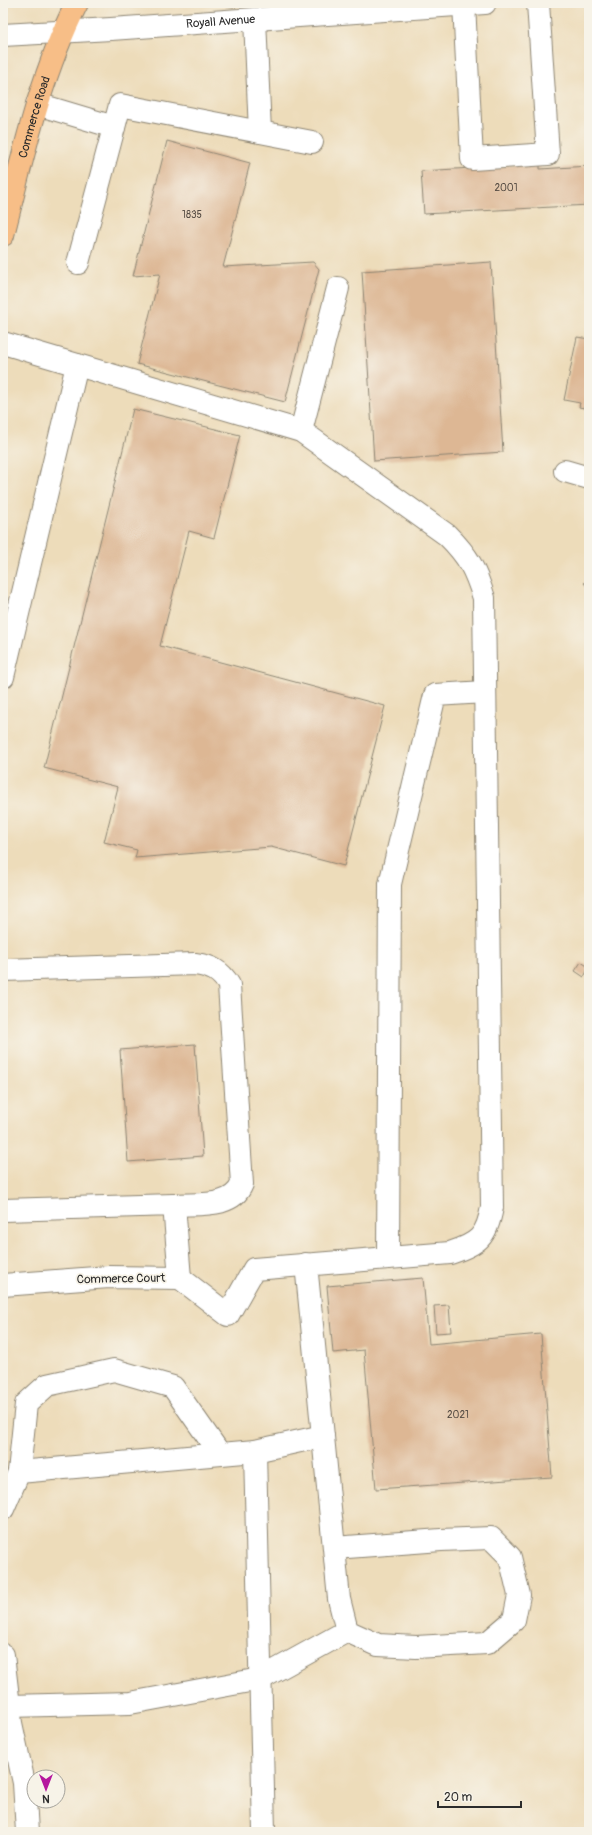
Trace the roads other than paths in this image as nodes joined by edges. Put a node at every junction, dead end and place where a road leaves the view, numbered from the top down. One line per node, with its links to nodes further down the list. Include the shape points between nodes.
1 (77, 3): 6 (main road, Commerce Road)
2 (485, 3): 4 (street, Royall Avenue)
3 (538, 3): 4 (street, via 548,154 472,159)
4 (464, 4): 5 (street, Royall Avenue)
5 (255, 19): 6 (street, Royall Avenue); 10 (street)
6 (63, 32): 7 (street, Royall Avenue); 8 (main road, Commerce Road)
7 (3, 34)
8 (37, 104): 9 (street); 12 (main road, Commerce Road)
9 (114, 127): 10 (street, via 120,105); 13 (street)
10 (260, 132): 11 (street)
11 (312, 142)
12 (3, 235)
13 (78, 263)
14 (338, 288): 17 (street)
15 (3, 343): 16 (street)
16 (77, 365): 17 (street); 20 (street)
17 (301, 431): 21 (street, via 448,535 463,550 475,569 484,598)
18 (565, 471): 19 (street)
19 (589, 478)
20 (3, 677)
21 (485, 692): 25 (street, via 435,695 390,884); 25 (street, via 492,1207 483,1236 468,1247 450,1252)
22 (3, 970): 23 (street, via 195,964 207,965 224,977 229,985 242,1184 240,1191 223,1202)
23 (174, 1205): 24 (street); 27 (street)
24 (3, 1210)
25 (388, 1258): 26 (street)
26 (306, 1264): 27 (street, Commerce Court, via 254,1269 228,1315); 29 (street)
27 (180, 1278): 28 (street, Commerce Court, via 109,1277)
28 (3, 1285)
29 (323, 1436): 30 (street); 34 (street)
30 (254, 1451): 31 (street); 37 (street)
31 (220, 1454): 32 (street); 32 (street, via 173,1387 114,1370 47,1385 26,1404)
32 (20, 1472): 33 (street)
33 (3, 1509)
34 (334, 1548): 35 (street, via 339,1599); 35 (street, via 491,1538 510,1557 519,1595 514,1620 487,1643 416,1647 378,1645)
35 (347, 1631): 37 (street)
36 (3, 1655): 38 (street)
37 (260, 1679): 38 (street, via 130,1703); 40 (street)
38 (9, 1706): 39 (street, via 24,1783)
39 (27, 1832)
40 (264, 1832)

